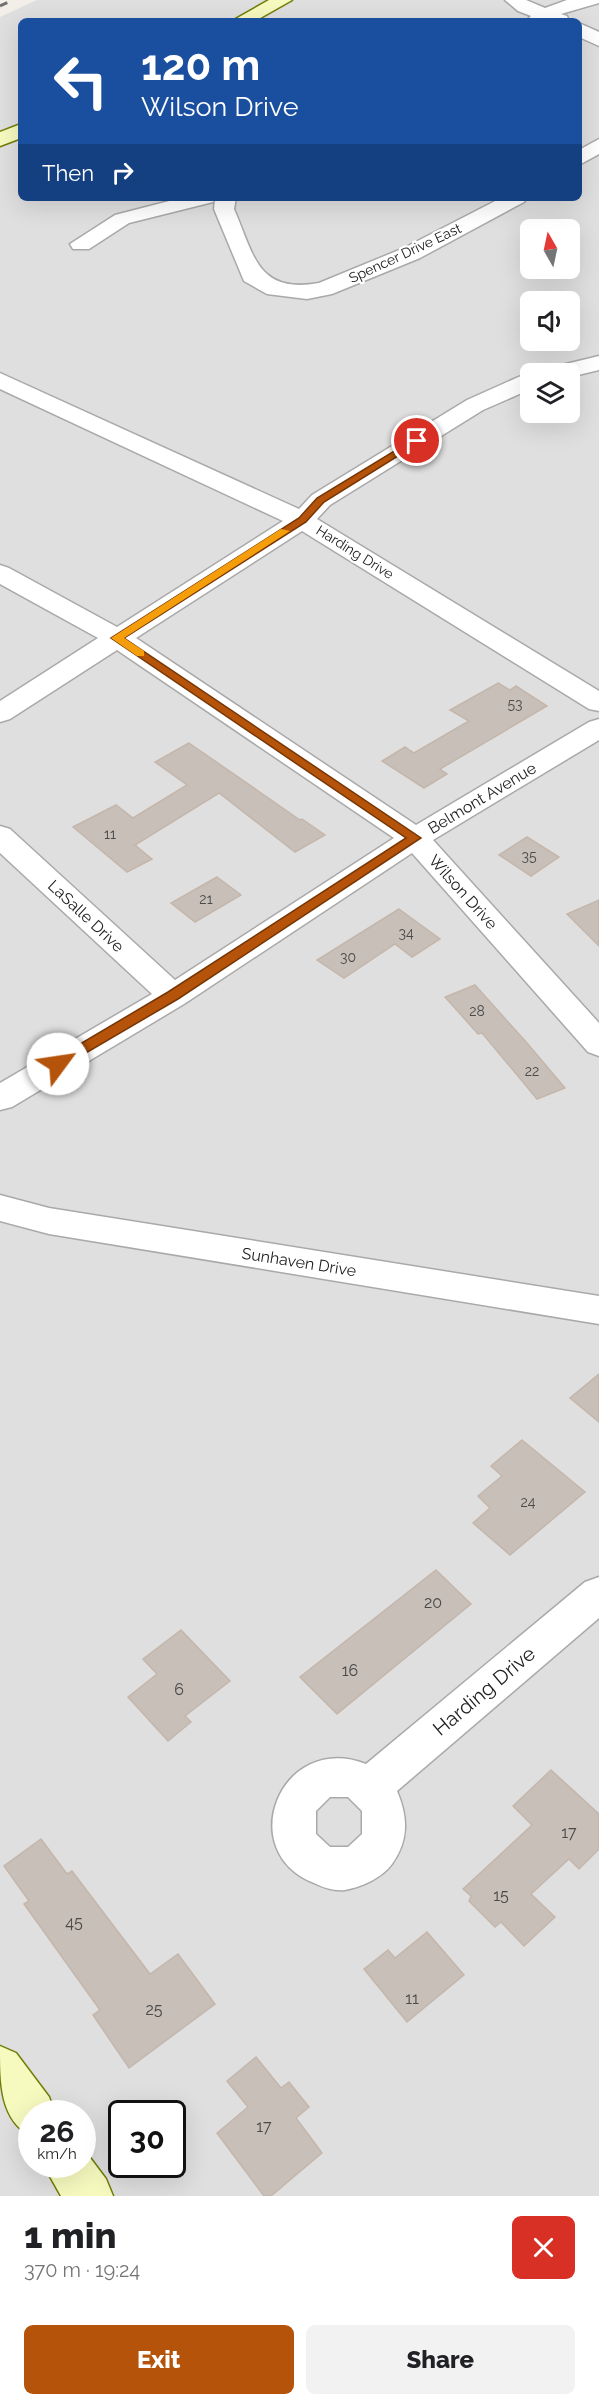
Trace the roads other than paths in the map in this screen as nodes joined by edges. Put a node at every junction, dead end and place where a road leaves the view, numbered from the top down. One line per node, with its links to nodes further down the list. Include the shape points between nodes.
1 (283, 0): 5 (street)
2 (514, 0): 4 (street)
3 (592, 0): 4 (street)
4 (547, 14)
5 (247, 18)
6 (582, 31): 7 (street)
7 (599, 40)
8 (18, 131): 9 (street)
9 (0, 140)
10 (599, 145): 11 (street)
11 (582, 157)
12 (194, 201): 15 (street, via 122,219)
13 (225, 201): 14 (street, Spencer Drive East, via 224,209 252,276 289,292 307,292 342,282 412,253)
14 (512, 201)
15 (81, 244)
16 (599, 363): 17 (street)
17 (580, 368)
18 (0, 380): 20 (street, Harding Drive)
19 (520, 385): 20 (street, via 475,405 321,500)
20 (302, 520): 22 (street); 23 (street, Harding Drive)
21 (0, 573): 22 (street, Wilson Drive)
22 (116, 638): 24 (street); 27 (street, Wilson Drive)
23 (599, 703)
24 (0, 713)
25 (599, 728): 27 (street, Belmont Avenue)
26 (0, 836): 28 (street, LaSalle Drive)
27 (415, 838): 28 (street, Belmont Avenue); 29 (street, Wilson Drive)
28 (173, 996): 30 (street, Belmont Avenue)
29 (599, 1044)
30 (0, 1098)
31 (0, 1208): 32 (street, Sunhaven Drive, via 49,1221)
32 (599, 1310)
33 (599, 1594): 34 (street, Harding Drive)
34 (369, 1788)
35 (0, 2069): 36 (street)
36 (22, 2100)
37 (77, 2178): 38 (street)
38 (89, 2196)

